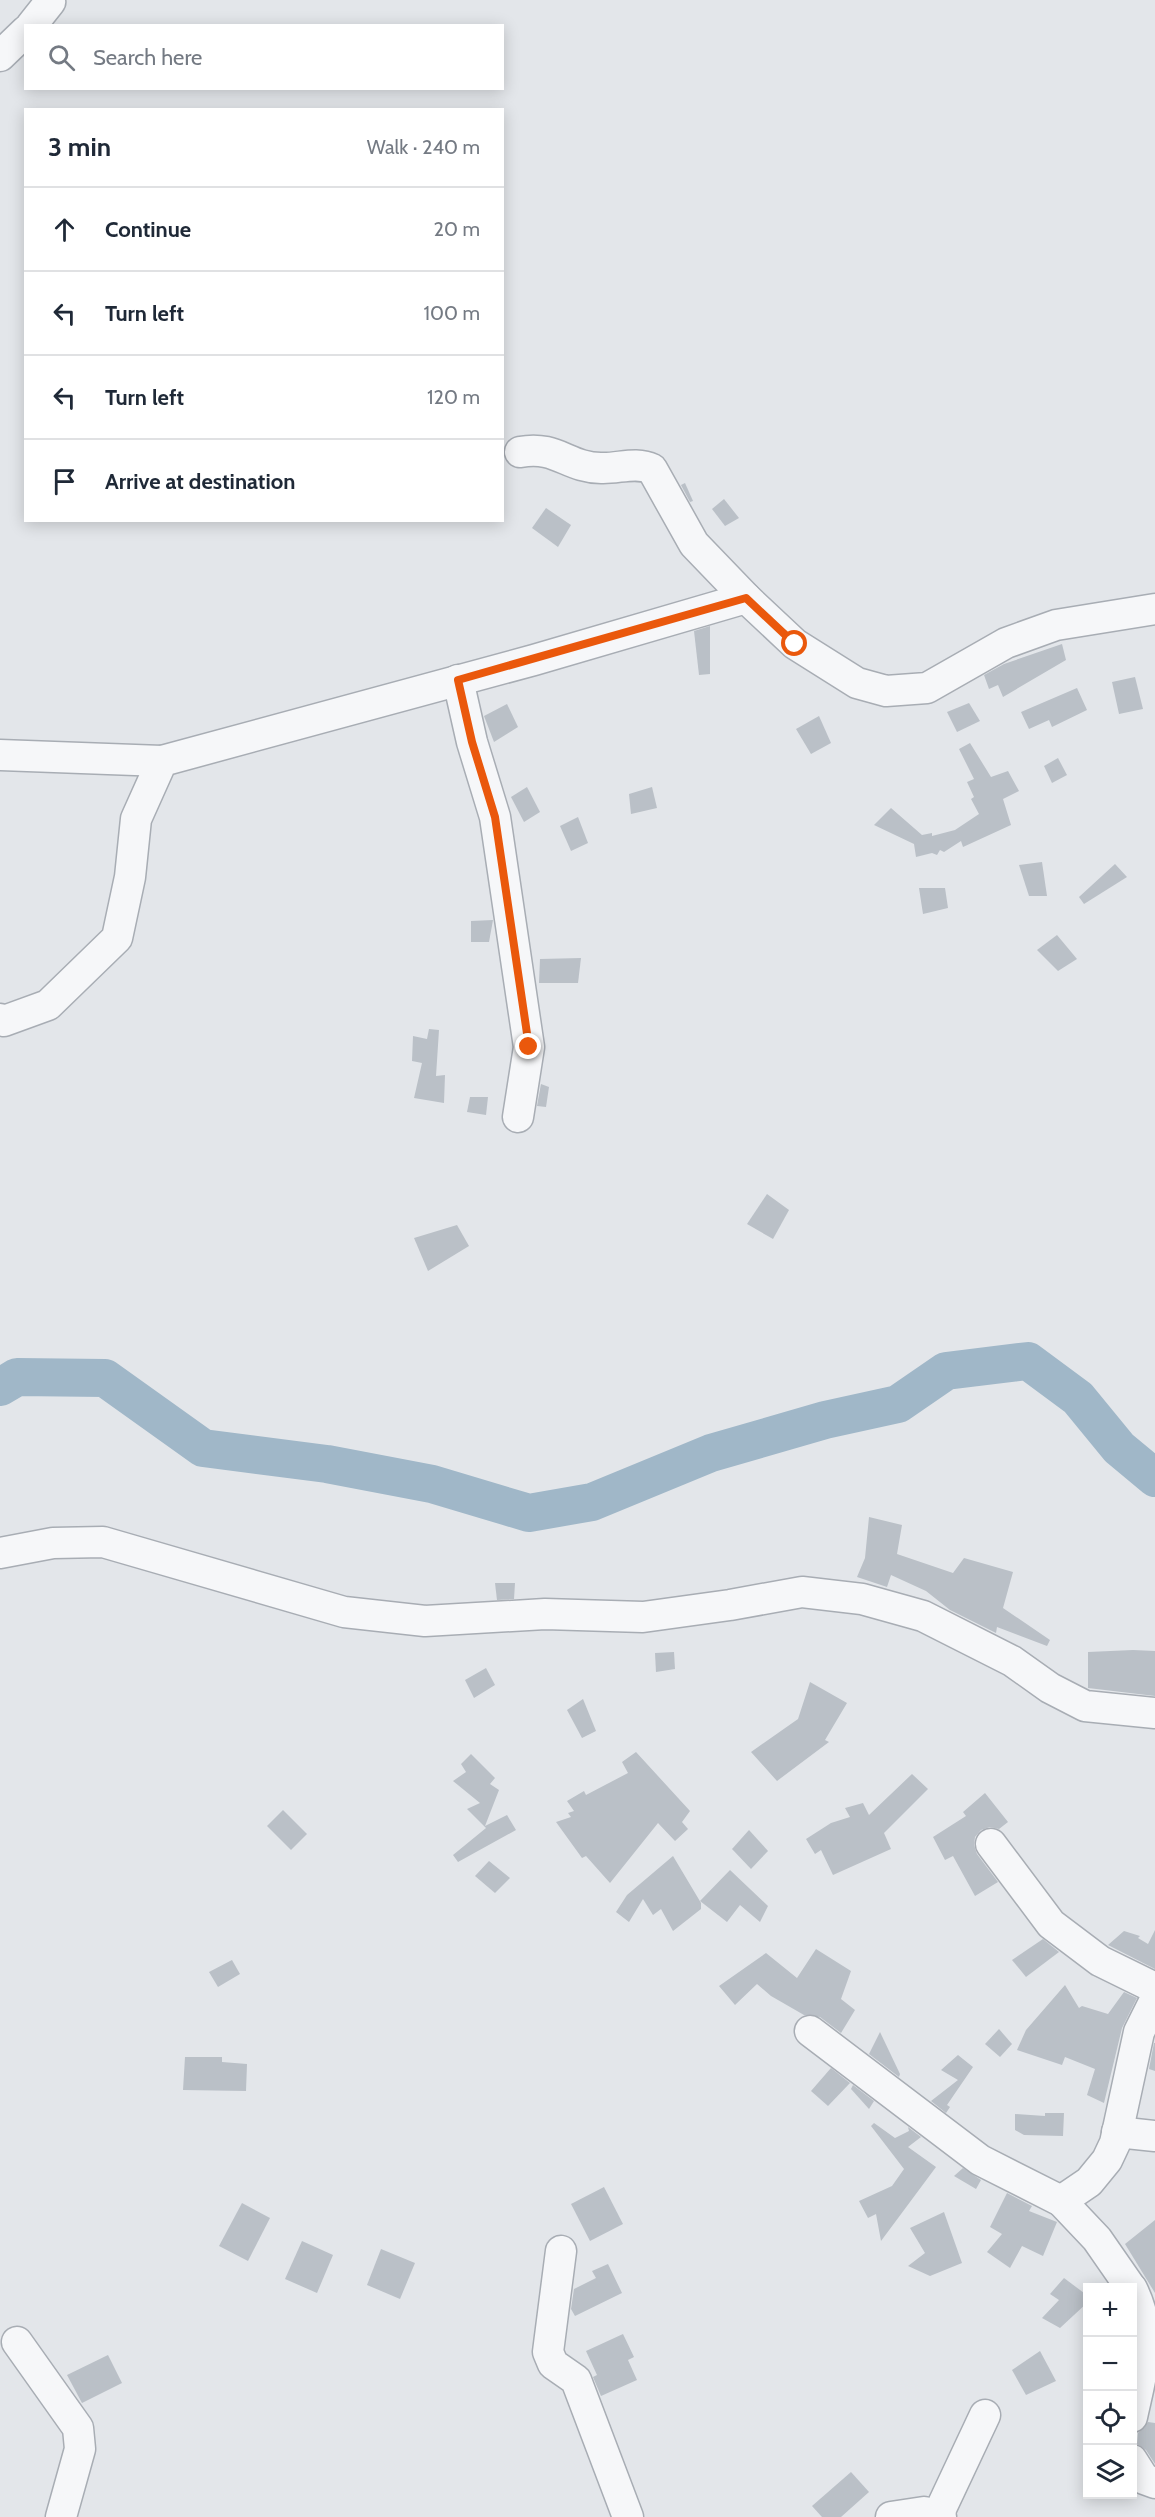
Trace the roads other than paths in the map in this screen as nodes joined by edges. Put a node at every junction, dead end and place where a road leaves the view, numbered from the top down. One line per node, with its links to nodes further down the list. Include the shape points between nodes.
1 (49, 0): 2 (street)
2 (33, 24)
3 (24, 33): 4 (street)
4 (0, 56)
5 (520, 452): 6 (street, via 542,449 583,466 644,465 652,469 694,544)
6 (746, 598): 7 (street, via 795,644 857,683 886,691 927,688 1006,643 1056,625); 8 (street)
7 (1155, 609)
8 (458, 680): 10 (street); 12 (street, via 495,817 529,1047)
9 (0, 754): 10 (street)
10 (162, 761): 11 (street, via 136,819 130,877 117,938 48,1005 4,1021)
11 (0, 1019)
12 (518, 1117)
13 (0, 1553): 14 (street, via 53,1543 103,1542 344,1612 425,1620 545,1614 643,1617 802,1592 862,1599 923,1616 1012,1661 1050,1688 1085,1706)
14 (1155, 1713)
15 (991, 1844): 16 (street, via 1051,1924 1100,1961)
16 (1155, 1988)
17 (1155, 2000): 19 (street, via 1140,2032)
18 (810, 2031): 21 (street, via 980,2160)
19 (1117, 2132): 20 (street); 21 (street, via 1107,2160)
20 (1155, 2136)
21 (1061, 2201): 23 (street, via 1097,2239)
22 (561, 2251): 32 (street, via 548,2352 553,2364 576,2380)
23 (1128, 2283)
24 (1137, 2296): 26 (street, via 1150,2331 1150,2348)
25 (17, 2342): 31 (street, via 78,2428 80,2449)
26 (1137, 2398)
27 (985, 2415): 30 (street)
28 (1137, 2468): 29 (street, via 1144,2479)
29 (1155, 2484)
30 (940, 2516): 33 (street, via 924,2512)
31 (61, 2517)
32 (627, 2517)
33 (891, 2517)

